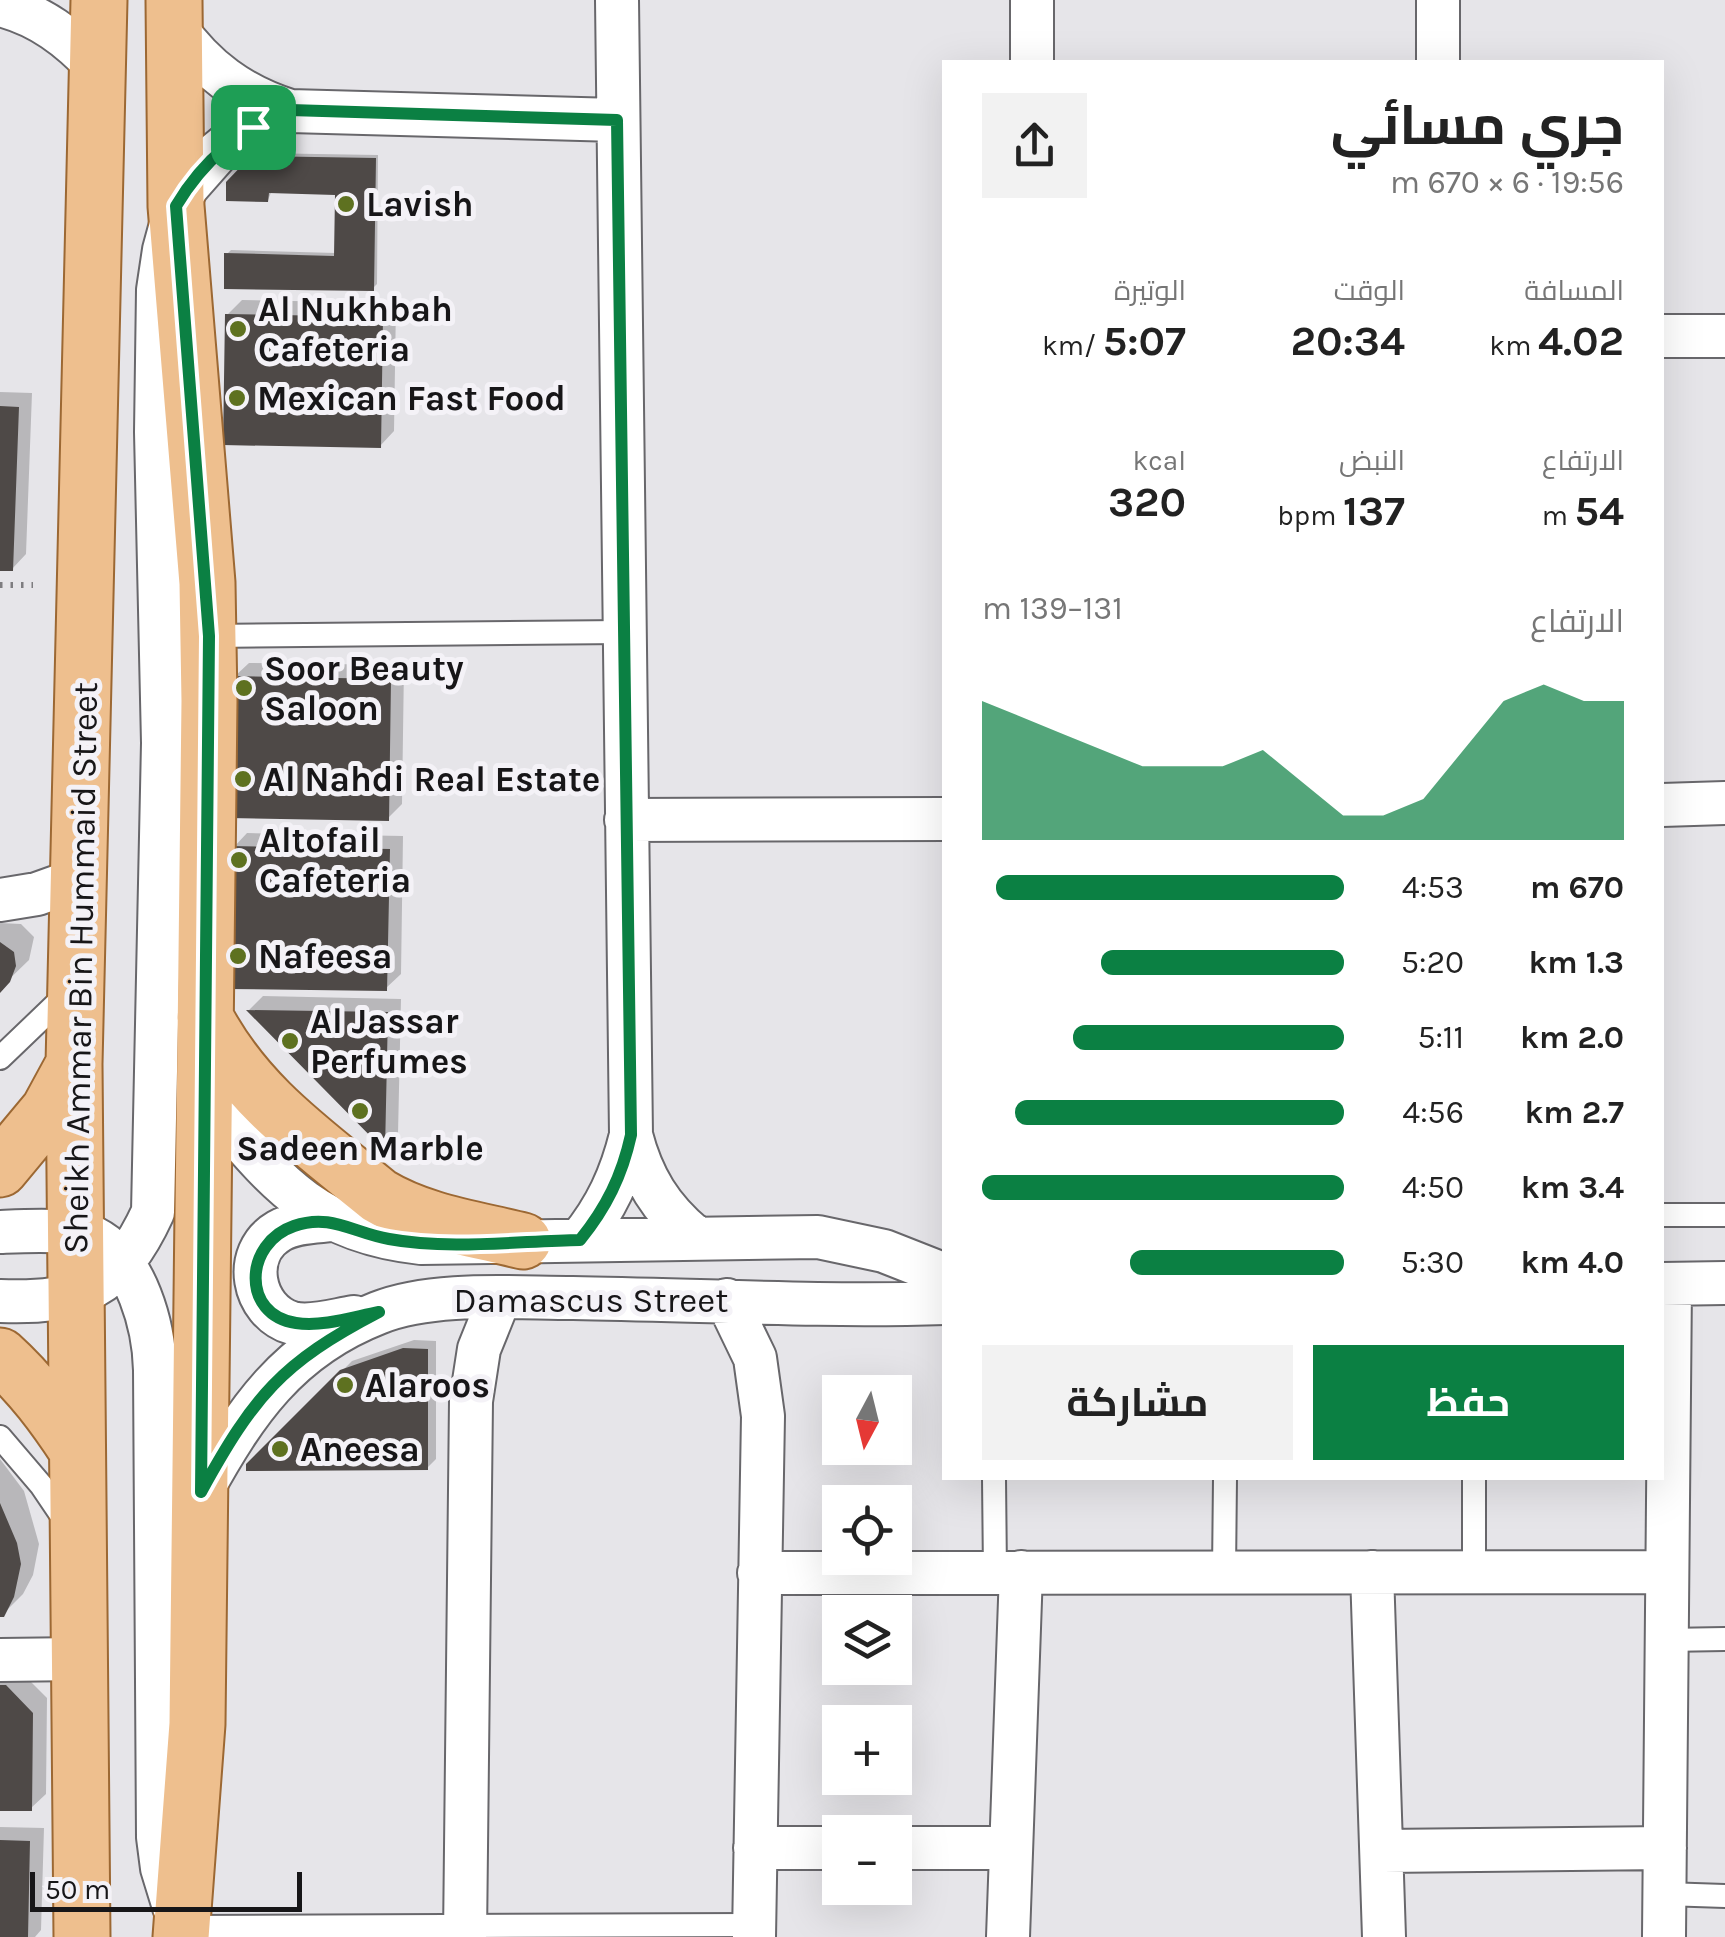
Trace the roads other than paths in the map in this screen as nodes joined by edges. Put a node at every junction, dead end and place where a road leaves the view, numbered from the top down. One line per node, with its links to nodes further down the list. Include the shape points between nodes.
1 (99, 0): 9 (main road, Sheikh Ammar Bin Hummaid Street)
2 (616, 0): 11 (street)
3 (1032, 0): 7 (street)
4 (1438, 0): 8 (street)
5 (6, 4): 9 (street, via 56,28)
6 (174, 14): 10 (street, via 211,70 261,102); 12 (main road)
7 (1032, 60)
8 (1438, 60)
9 (98, 68): 21 (main road, Sheikh Ammar Bin Hummaid Street)
10 (290, 110): 11 (street); 12 (street, via 218,152)
11 (617, 120): 15 (street)
12 (176, 206): 16 (main road); 37 (street, via 158,290 164,744 156,1174 153,1212 137,1247)
13 (1664, 336): 14 (street)
14 (1725, 336)
15 (624, 632): 16 (lane); 19 (street)
16 (209, 636): 24 (main road)
17 (1725, 803): 18 (street)
18 (1664, 805)
19 (626, 820): 20 (street); 28 (street)
20 (942, 820)
21 (79, 879): 22 (street); 23 (main road, Sheikh Ammar Bin Hummaid Street)
22 (0, 900)
23 (76, 985): 25 (lane); 26 (main road, Sheikh Ammar Bin Hummaid Street)
24 (205, 1017): 27 (main road); 36 (main road, via 259,1096 379,1196 427,1217)
25 (0, 1058)
26 (74, 1064): 29 (main road, via 49,1110); 37 (main road, Sheikh Ammar Bin Hummaid Street)
27 (204, 1096): 32 (street, Damascus Street, via 272,1175); 53 (main road)
28 (631, 1135): 34 (street, via 647,1182); 35 (street, via 613,1191)
29 (0, 1169)
30 (1664, 1215): 31 (lane)
31 (1725, 1215)
32 (332, 1220): 36 (street, Damascus Street, via 421,1243); 46 (street, via 277,1232 261,1248 254,1271 258,1294 272,1313 293,1323)
33 (0, 1232): 37 (street)
34 (696, 1238): 35 (street, Damascus Street); 38 (street, Damascus Street, via 850,1242)
35 (580, 1240): 36 (street, Damascus Street)
36 (523, 1241)
37 (99, 1249): 41 (main road, Sheikh Ammar Bin Hummaid Street); 75 (street, via 141,1297 154,1345 158,1838)
38 (942, 1274)
39 (1666, 1284): 40 (street); 59 (street)
40 (1725, 1284)
41 (76, 1297): 44 (street); 49 (main road, Sheikh Ammar Bin Hummaid Street)
42 (500, 1298): 43 (street, Damascus Street); 46 (street, Damascus Street, via 438,1300); 73 (street, via 479,1349 471,1402)
43 (727, 1300): 45 (street, Damascus Street); 60 (street, via 755,1358 760,1387)
44 (0, 1301)
45 (942, 1303)
46 (379, 1312): 53 (street, Damascus Street, via 280,1376 234,1432)
47 (0, 1356): 49 (main road)
48 (0, 1437): 54 (lane)
49 (77, 1450): 54 (main road, Sheikh Ammar Bin Hummaid Street)
50 (994, 1480): 55 (lane)
51 (1225, 1480): 56 (lane)
52 (1474, 1480): 58 (lane)
53 (201, 1492): 75 (main road, via 197,1724)
54 (78, 1542): 63 (main road, Sheikh Ammar Bin Hummaid Street)
55 (1008, 1572): 56 (street); 60 (street); 68 (street)
56 (1224, 1572): 57 (street)
57 (1372, 1572): 58 (street); 70 (street)
58 (1474, 1572): 59 (street)
59 (1667, 1572): 62 (street)
60 (759, 1573): 65 (street)
61 (1725, 1639): 62 (lane)
62 (1666, 1640): 69 (street)
63 (80, 1659): 64 (street); 76 (main road, Sheikh Ammar Bin Hummaid Street)
64 (0, 1660)
65 (755, 1848): 66 (street); 74 (street)
66 (822, 1848)
67 (912, 1848): 68 (street)
68 (1011, 1848): 77 (street)
69 (1665, 1848): 70 (street); 71 (street)
70 (1383, 1851): 78 (street)
71 (1665, 1894): 72 (lane); 79 (street)
72 (1725, 1896)
73 (464, 1931): 74 (lane); 75 (lane)
74 (754, 1931)
75 (181, 1932)
76 (82, 1937)
77 (1008, 1937)
78 (1384, 1937)
79 (1664, 1937)

